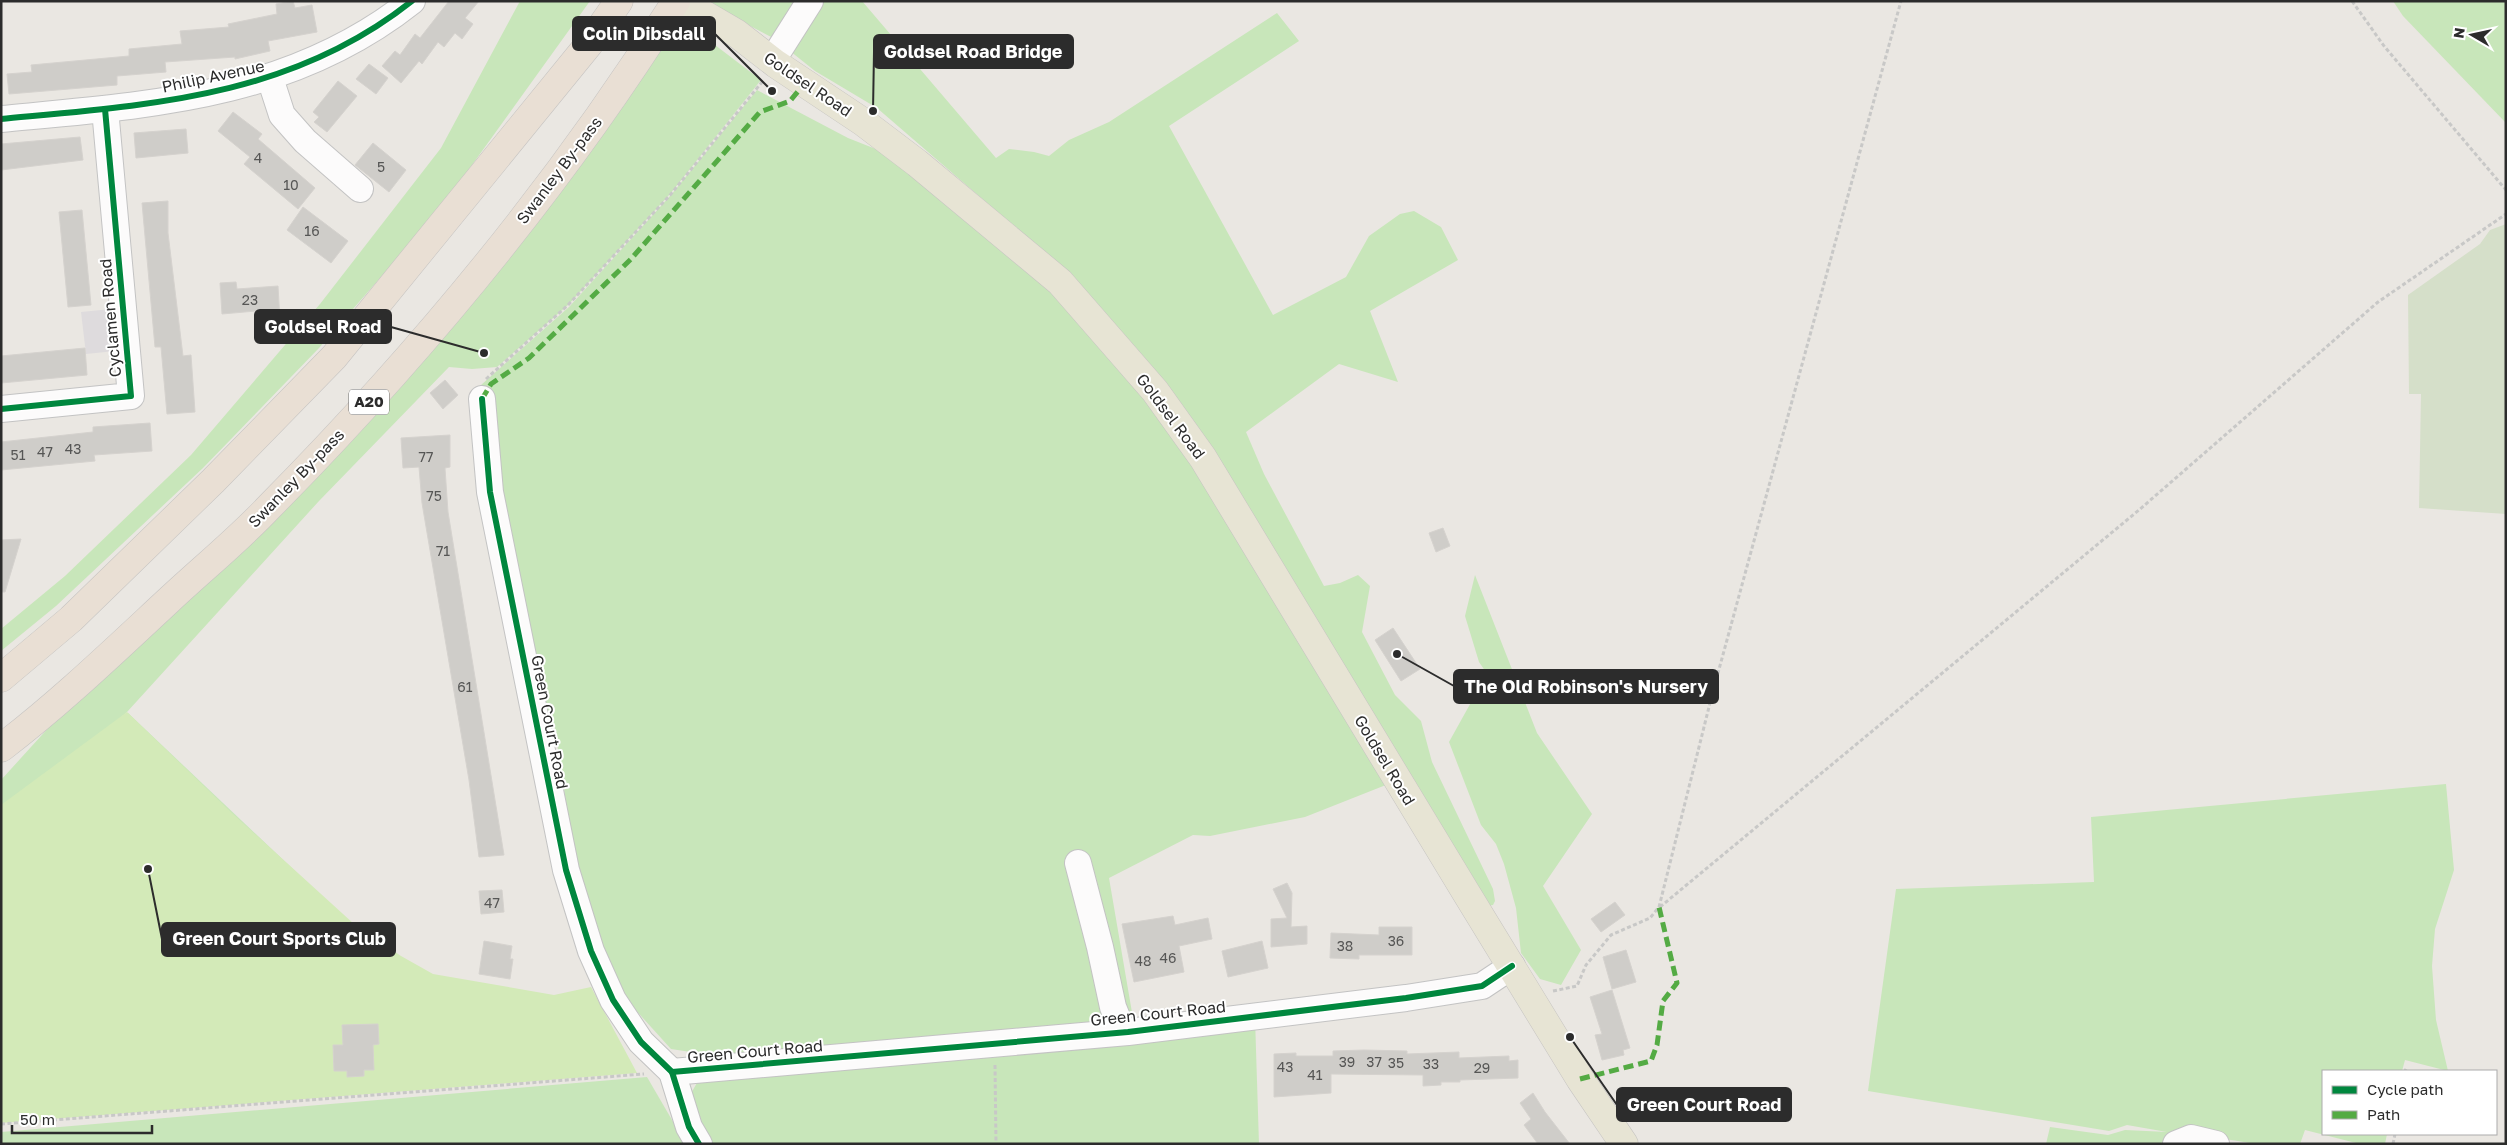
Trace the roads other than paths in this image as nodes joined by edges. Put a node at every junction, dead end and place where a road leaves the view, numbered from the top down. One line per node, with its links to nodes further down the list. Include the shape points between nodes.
1 (412, 1): 7 (street, Philip Avenue, via 388,20 335,51)
2 (619, 1): 13 (highway, via 576,60 334,357 71,620)
3 (676, 1): 14 (highway, Swanley By-pass / A20, via 629,76 528,211 388,382 268,509 123,643)
4 (681, 1): 6 (main road, Goldsel Road, via 731,30)
5 (810, 1): 6 (street)
6 (774, 62): 16 (main road, Goldsel Road, via 910,157 1060,282 1155,391 1203,458)
7 (270, 78): 8 (street, Philip Avenue, via 196,97); 10 (street, via 282,115)
8 (105, 109): 9 (street, Philip Avenue); 12 (street, Cyclamen Road, via 130,396)
9 (1, 119)
10 (360, 189)
11 (481, 391): 18 (street, Green Court Road, via 490,492 566,870 591,951 613,1000 641,1042)
12 (1, 409)
13 (1, 678)
14 (1, 748)
15 (1078, 863): 17 (street, via 1113,1007)
16 (1512, 966): 17 (street, Green Court Road, via 1482,986 1469,989); 20 (main road, via 1580,1079)
17 (1123, 1032): 18 (street, Green Court Road)
18 (672, 1072): 19 (street, via 689,1127)
19 (699, 1144)
20 (1624, 1144)
21 (2176, 1144): 22 (street, via 2191,1138)
22 (2216, 1144)

